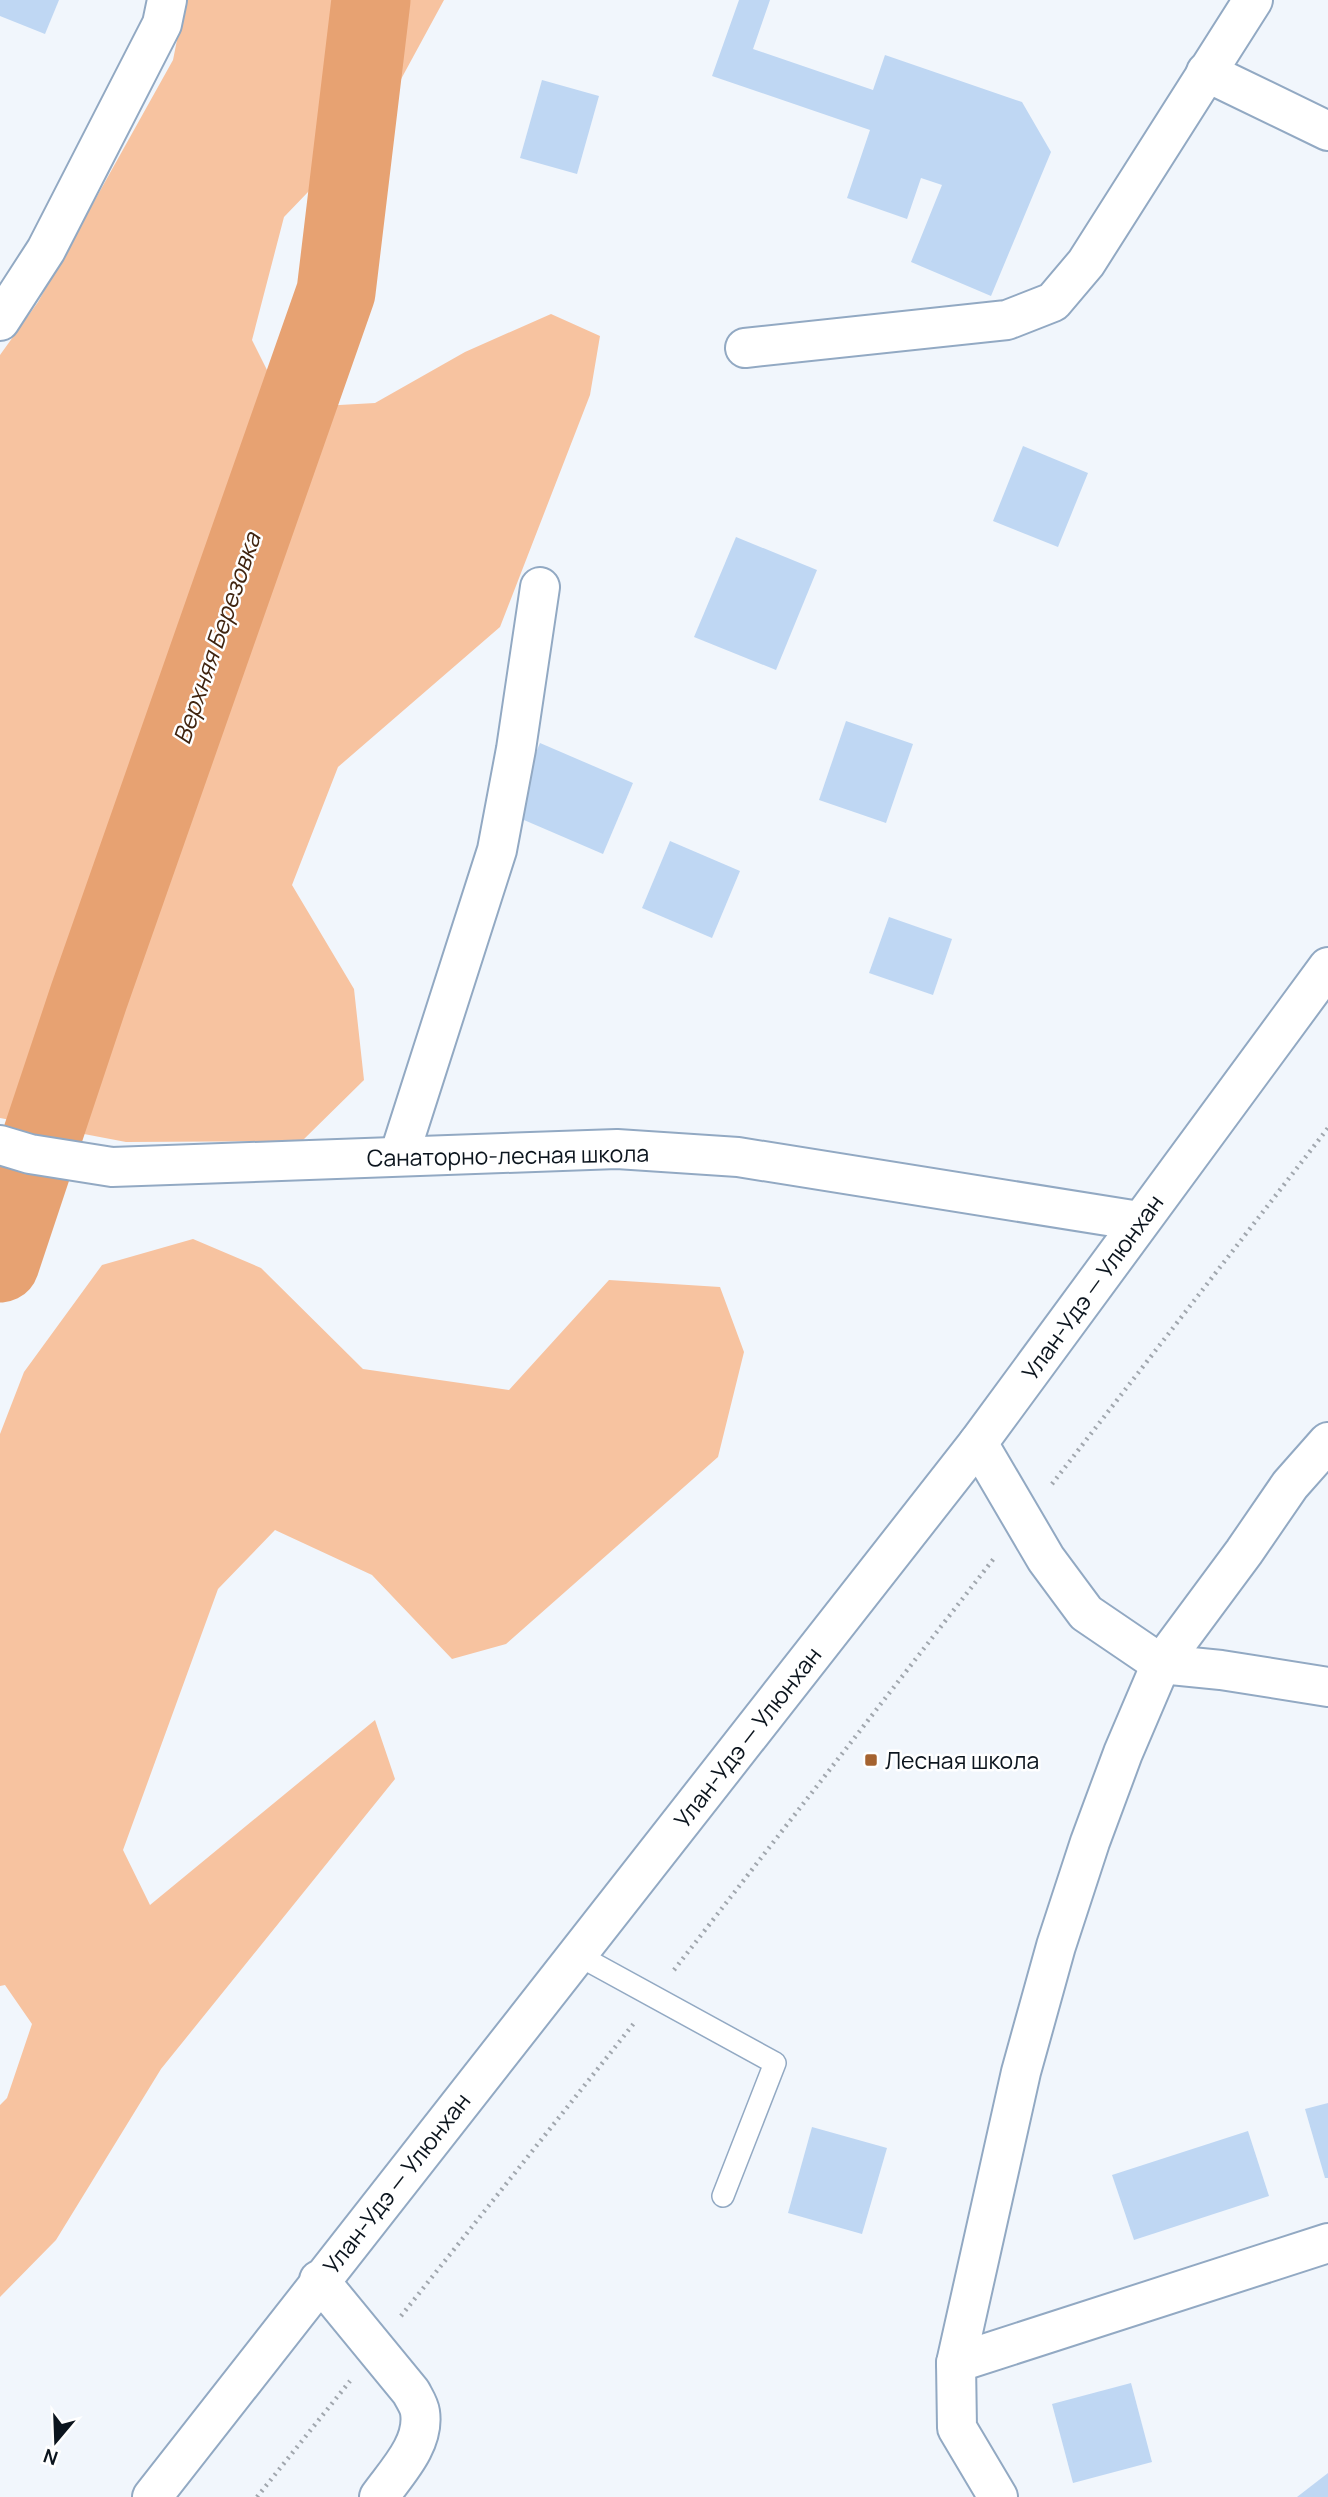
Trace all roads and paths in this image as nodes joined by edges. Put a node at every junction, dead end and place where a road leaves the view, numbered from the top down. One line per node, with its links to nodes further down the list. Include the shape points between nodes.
1 (167, 0): 5 (street, via 162,24 46,250)
2 (1253, 0): 3 (street)
3 (1206, 72): 4 (street); 6 (street, via 1086,263 1053,302 1007,320)
4 (1328, 131)
5 (0, 321)
6 (745, 348)
7 (540, 587): 11 (street, via 497,850)
8 (1322, 989): 12 (street, Улан-Удэ — Улюнхан)
9 (1328, 1128): 15 (path)
10 (0, 1144): 11 (street, Санаторно-лесная школа, via 30,1154 112,1167)
11 (400, 1156): 12 (street, Санаторно-лесная школа, via 617,1149 738,1157)
12 (1139, 1221): 14 (street, Улан-Удэ — Улюнхан)
13 (1328, 1442): 16 (street, via 1290,1485)
14 (978, 1443): 15 (street); 18 (street, Улан-Удэ — Улюнхан)
15 (1023, 1521): 16 (street, via 1086,1613); 19 (path)
16 (1161, 1664): 17 (street); 24 (street, via 1123,1753 1056,1946 1021,2071)
17 (1328, 1687)
18 (576, 1954): 19 (lane); 22 (street, Улан-Удэ — Улюнхан)
19 (654, 1997): 20 (lane, via 775,2063); 23 (path)
20 (723, 2196)
21 (1328, 2243): 24 (street)
22 (319, 2280): 23 (street); 25 (street, Улан-Удэ — Улюнхан)
23 (376, 2348): 26 (path); 27 (street, via 411,2392 421,2419 414,2448)
24 (956, 2363): 28 (street, via 957,2428)
25 (152, 2497)
26 (257, 2497)
27 (379, 2497)
28 (998, 2497)

